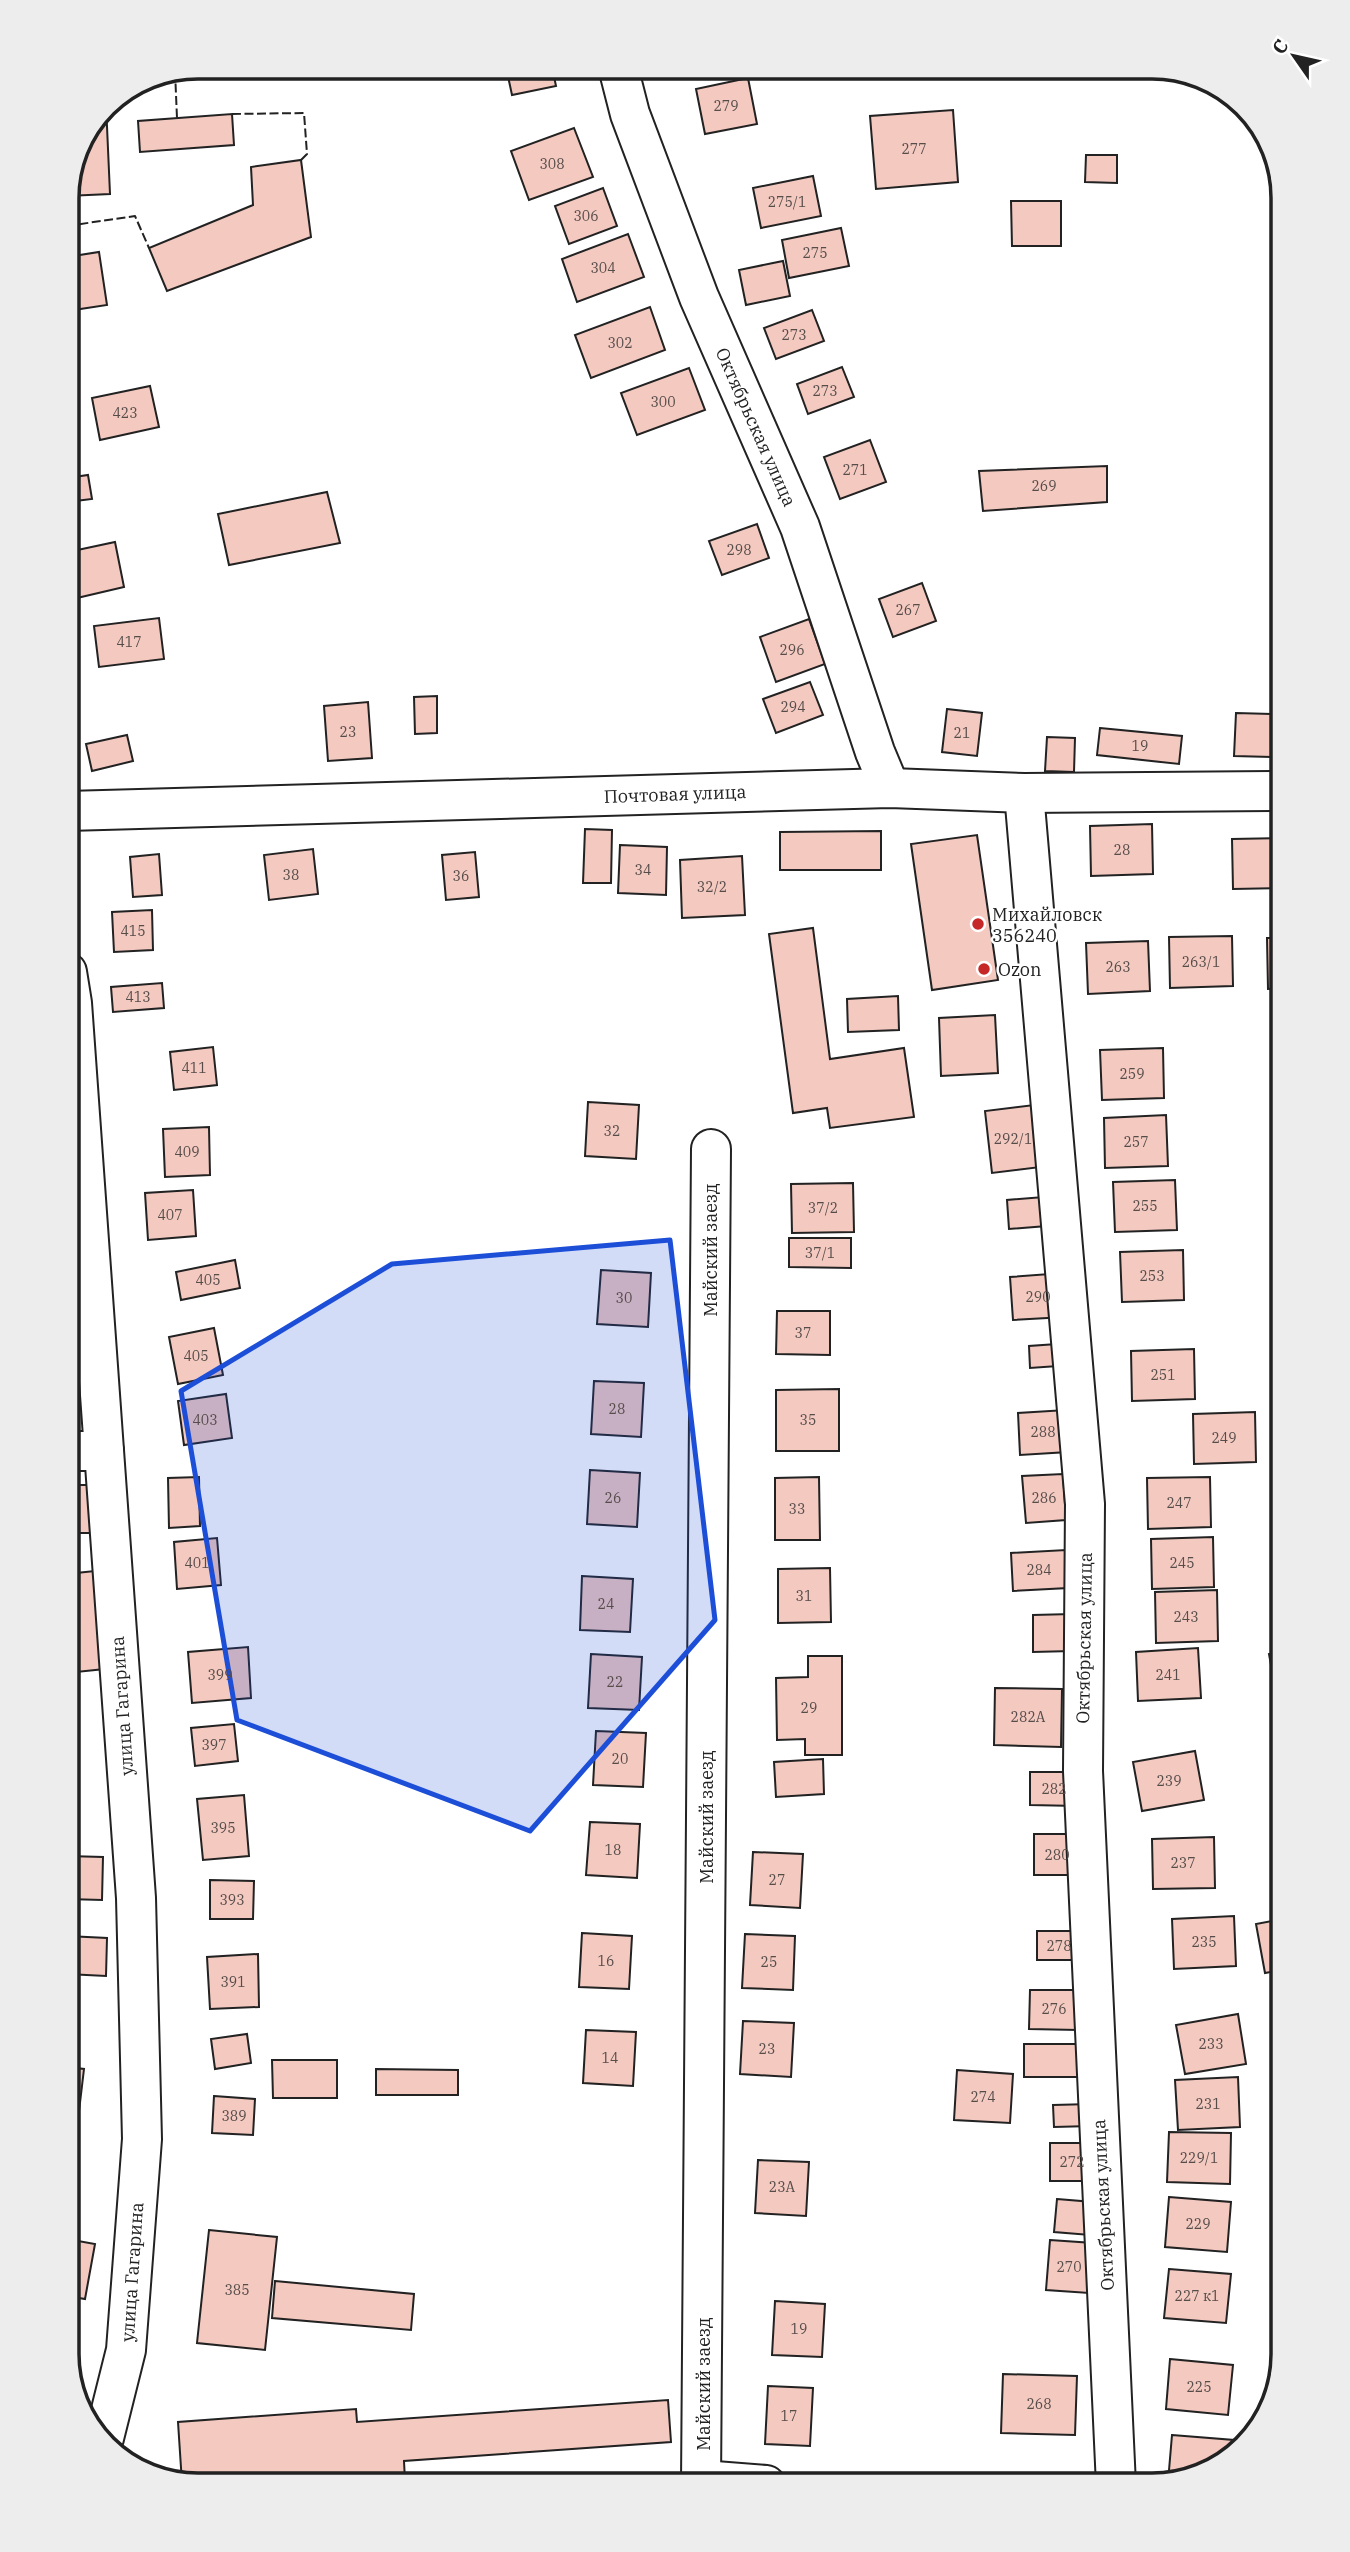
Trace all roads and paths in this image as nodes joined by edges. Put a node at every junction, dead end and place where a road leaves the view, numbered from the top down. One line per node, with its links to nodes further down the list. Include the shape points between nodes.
1 (621, 79): 2 (street, Октябрьская улица, via 699,297 800,527)
2 (890, 788): 4 (street, Почтовая улица); 5 (street, Почтовая улица)
3 (1271, 791): 4 (street, Почтовая улица)
4 (1024, 793): 12 (street, Октябрьская улица, via 1085,1504 1083,1771)
5 (79, 811)
6 (79, 1101): 9 (street, улица Гагарина)
7 (710, 1149): 11 (street, Майский заезд)
8 (79, 1451): 9 (street)
9 (104, 1451): 10 (street, улица Гагарина, via 136,1898 142,2139 126,2350)
10 (106, 2430)
11 (701, 2473)
12 (1115, 2473)

